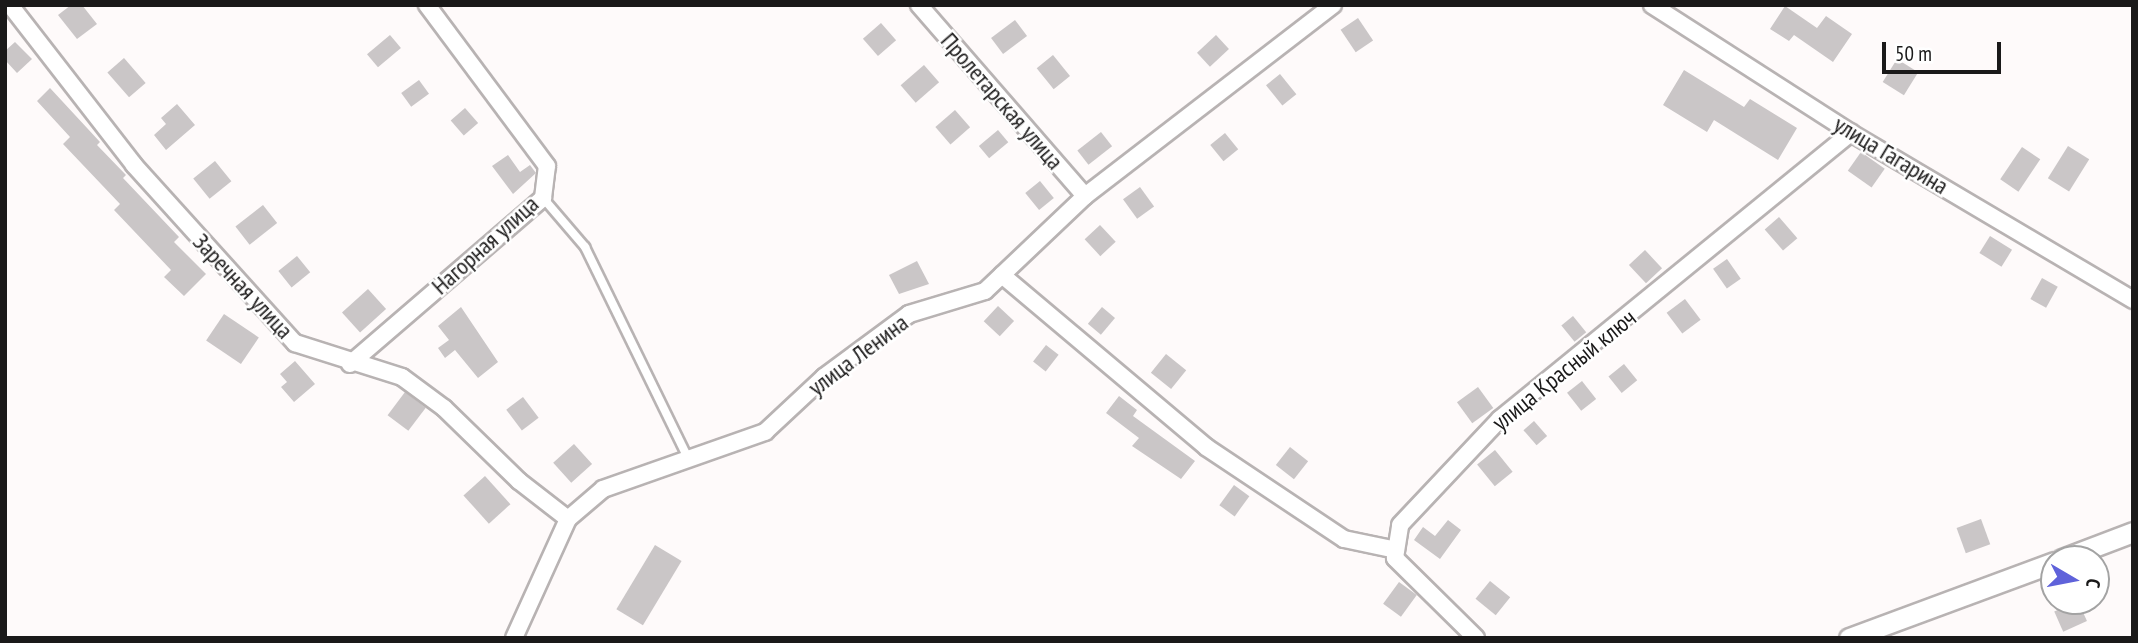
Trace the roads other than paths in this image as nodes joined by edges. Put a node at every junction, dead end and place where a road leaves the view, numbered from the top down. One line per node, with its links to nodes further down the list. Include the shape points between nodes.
1 (10, 5): 11 (street, Заречная улица, via 134,165 295,344)
2 (427, 5): 8 (street, Нагорная улица, via 547,166)
3 (919, 5): 7 (street, Пролетарская улица)
4 (1333, 5): 7 (street, улица Ленина)
5 (1652, 5): 6 (street, улица Гагарина)
6 (1852, 133): 10 (street, улица Гагарина); 16 (street, улица Красный ключ, via 1500,419 1400,525)
7 (1085, 196): 9 (street, улица Ленина)
8 (543, 198): 11 (street, Нагорная улица); 12 (lane, via 585,247)
9 (1002, 275): 12 (street, улица Ленина, via 985,290 909,314 824,377 765,432); 16 (street, via 1206,447 1344,539)
10 (2133, 300)
11 (350, 364): 13 (street, Заречная улица, via 401,377 444,408 519,481)
12 (690, 462): 13 (street, улица Ленина, via 603,489)
13 (568, 519): 18 (street, улица Ленина)
14 (2133, 532): 15 (street)
15 (2099, 545)
16 (1396, 550): 19 (street, via 1395,558)
17 (2040, 567): 20 (street)
18 (514, 638)
19 (1476, 638)
20 (1849, 638)

